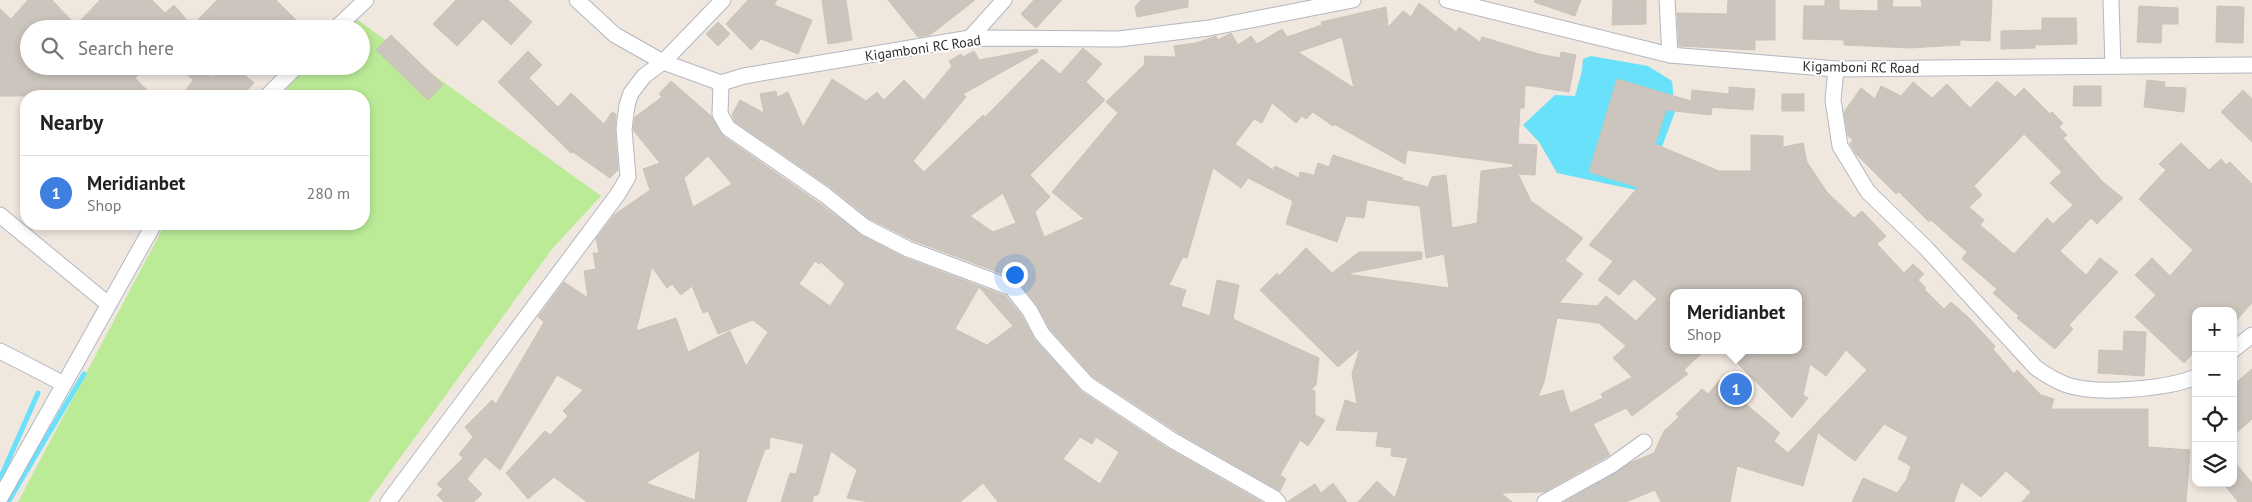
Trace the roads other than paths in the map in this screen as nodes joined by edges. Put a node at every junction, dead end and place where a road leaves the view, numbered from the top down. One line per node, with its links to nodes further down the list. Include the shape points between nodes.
1 (366, 0): 10 (street)
2 (577, 0): 13 (street, via 615,35)
3 (723, 0): 13 (street)
4 (1004, 0): 11 (street)
5 (1353, 0): 11 (street, Kigamboni RC Road, via 1209,28 1119,39)
6 (1448, 0): 9 (street, Kigamboni RC Road)
7 (1667, 0): 12 (street)
8 (2111, 0): 15 (street)
9 (1464, 1): 12 (street, Kigamboni RC Road)
10 (345, 20)
11 (970, 38): 18 (street, Kigamboni RC Road, via 744,76)
12 (1670, 54): 16 (street, Kigamboni RC Road)
13 (664, 62): 18 (street); 30 (street, via 644,76 631,93 624,129 628,178 618,194)
14 (2252, 65): 15 (street, Kigamboni RC Road)
15 (2112, 66): 16 (street, Kigamboni RC Road)
16 (1836, 69): 26 (street, via 1833,100 1840,146 1868,192 1926,248 2036,368 2069,386 2087,388 2122,390 2183,382)
17 (288, 75): 19 (street)
18 (721, 83): 31 (street, via 720,114 728,128 825,195 865,227 908,249 1012,288 1030,311 1042,334 1087,384 1164,435)
19 (273, 90)
20 (0, 215): 22 (street)
21 (151, 230): 22 (street)
22 (108, 304): 27 (street)
23 (2252, 335): 24 (street)
24 (2237, 347)
25 (0, 351): 27 (street)
26 (2192, 378)
27 (64, 384): 29 (street)
28 (1644, 442): 32 (street, via 1612,465)
29 (0, 498)
30 (388, 502)
31 (1278, 502)
32 (1544, 502)

